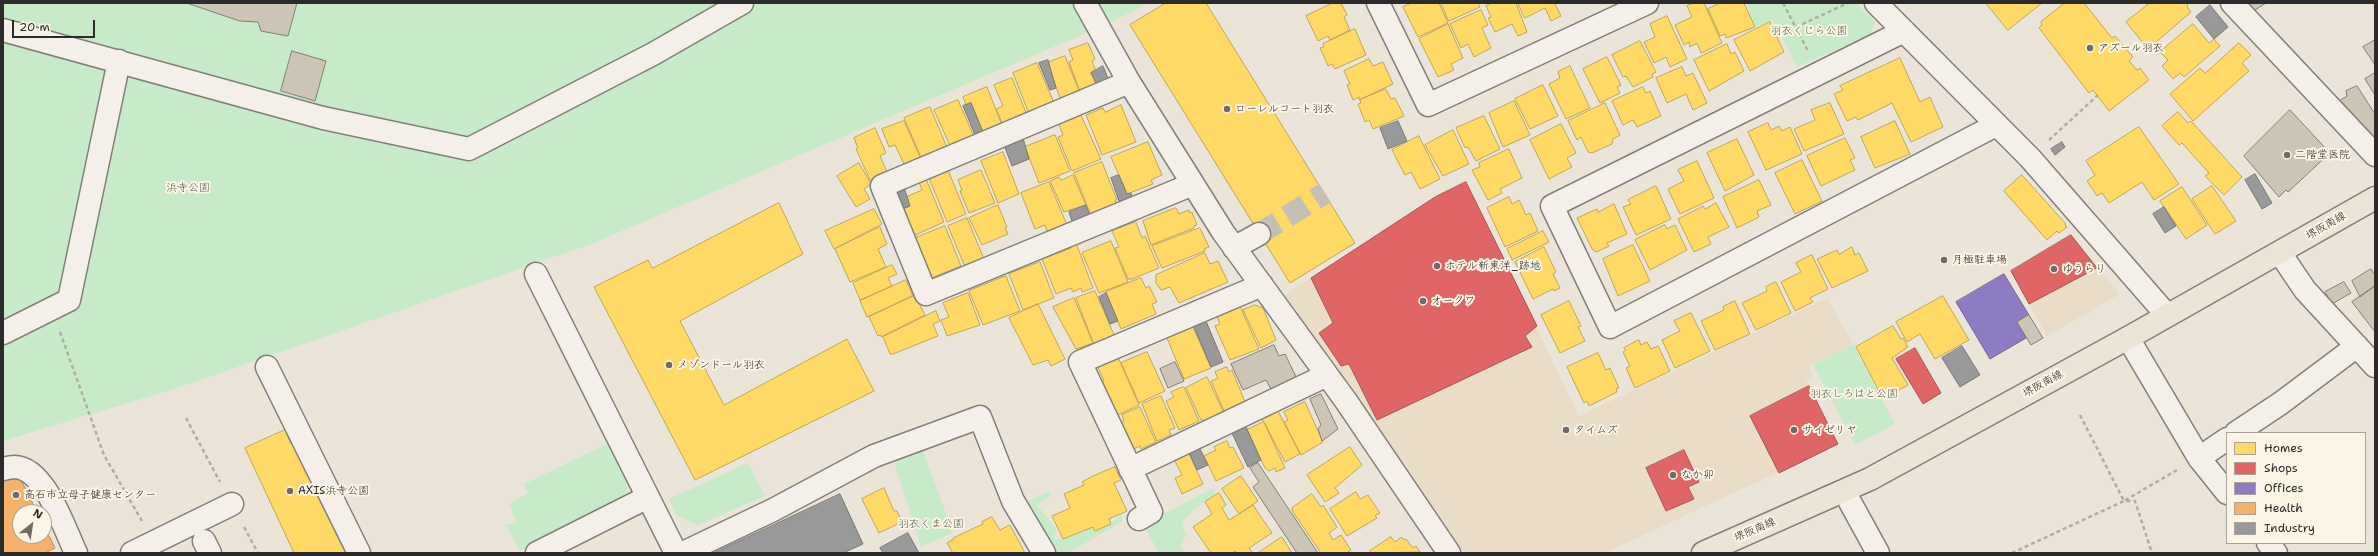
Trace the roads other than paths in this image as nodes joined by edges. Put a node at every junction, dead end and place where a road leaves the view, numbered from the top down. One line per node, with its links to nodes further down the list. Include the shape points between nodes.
1 (742, 3): 9 (street, via 653,54 469,149 323,118)
2 (1086, 3): 10 (street)
3 (1378, 3): 4 (street, via 1428,105)
4 (1647, 3)
5 (1876, 3): 8 (street)
6 (2232, 3): 12 (street)
7 (3, 30): 9 (street)
8 (1904, 32): 11 (street); 11 (street, via 1552,206 1610,327)
9 (119, 62): 21 (street, via 69,300)
10 (1129, 82): 13 (street); 13 (street, via 882,186 926,294)
11 (1996, 125): 20 (street, via 2030,158)
12 (2375, 155)
13 (1193, 184): 16 (street)
14 (2375, 198): 17 (main road, 堺阪南線)
15 (1259, 234): 16 (street)
16 (1234, 248): 19 (street)
17 (2280, 253): 20 (main road, 堺阪南線); 23 (street, via 2305,290)
18 (536, 274): 33 (street)
19 (1268, 294): 26 (street); 31 (street, via 1080,362)
20 (2166, 314): 22 (main road, 堺阪南線)
21 (3, 333)
22 (2128, 338): 29 (street); 47 (main road, 堺阪南線, via 1870,479)
23 (2357, 346): 24 (street); 27 (street)
24 (2375, 366)
25 (266, 367): 41 (street)
26 (1327, 375): 31 (street); 46 (street)
27 (2238, 432)
28 (2226, 440): 29 (street)
29 (2198, 458): 32 (street)
30 (3, 469): 40 (street, via 16,467 28,471 40,480)
31 (1130, 469): 36 (street, via 1151,512)
32 (2226, 492)
33 (648, 497): 38 (street); 43 (street)
34 (1850, 502): 48 (street)
35 (232, 504): 39 (street)
36 (1139, 519)
37 (2269, 544): 49 (street)
38 (564, 547): 42 (street)
39 (141, 549)
40 (76, 553)
41 (359, 553)
42 (537, 553)
43 (676, 553)
44 (683, 553): 45 (street, via 874,456 980,417 1013,501)
45 (1044, 553)
46 (1449, 553)
47 (1703, 553)
48 (1878, 553)
49 (2276, 553)

